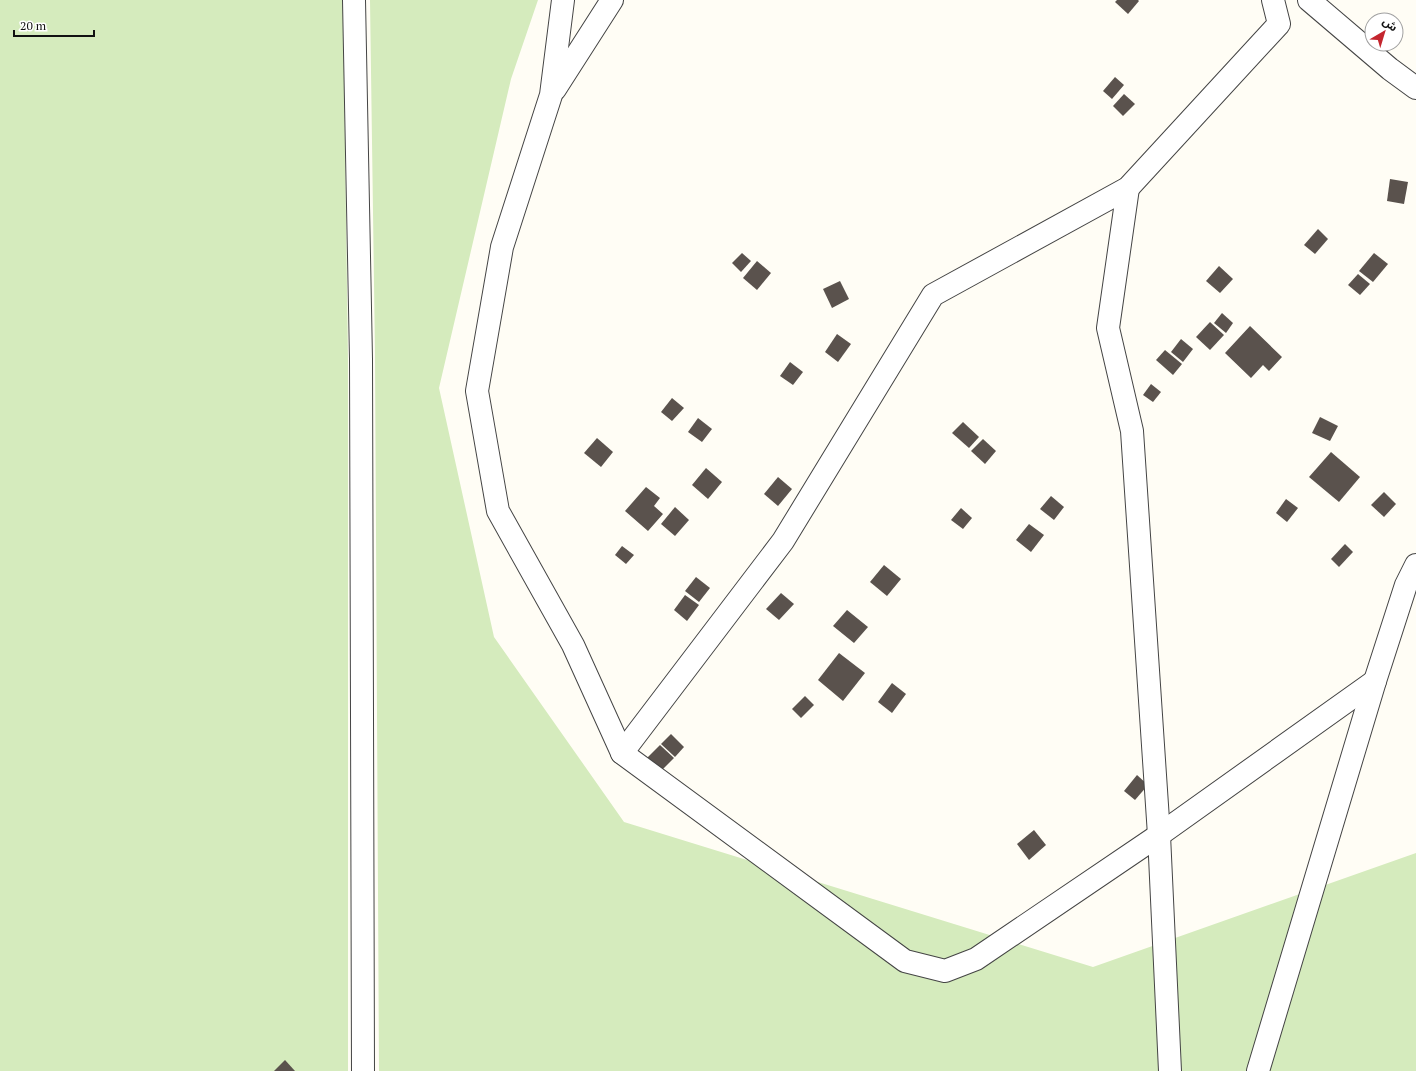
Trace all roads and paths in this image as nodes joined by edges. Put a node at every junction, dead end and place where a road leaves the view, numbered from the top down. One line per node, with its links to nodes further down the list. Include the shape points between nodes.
1 (354, 0): 13 (street, via 361,359)
2 (564, 0): 7 (street)
3 (612, 0): 7 (street)
4 (1273, 0): 8 (street, via 1279,24)
5 (1309, 0): 6 (street, via 1390,70)
6 (1416, 88)
7 (551, 95): 11 (street, via 502,247 477,391 498,511 573,645)
8 (1128, 188): 11 (street, via 933,295 783,541); 12 (street, via 1108,328 1132,431)
9 (1416, 565): 10 (street, via 1406,585)
10 (1376, 681): 12 (street); 15 (street)
11 (622, 753): 12 (street, via 905,961 945,971 976,959)
12 (1159, 834): 14 (street)
13 (363, 1071)
14 (1170, 1071)
15 (1258, 1071)

